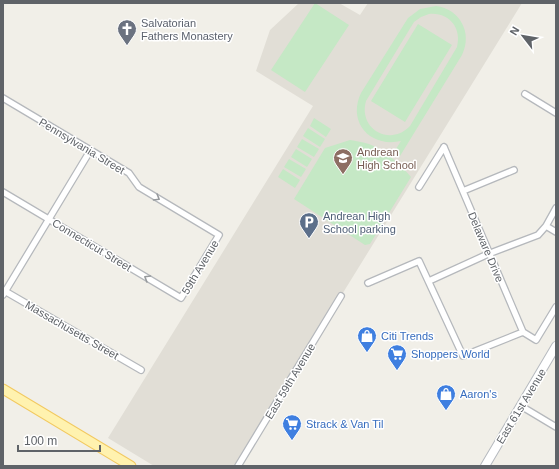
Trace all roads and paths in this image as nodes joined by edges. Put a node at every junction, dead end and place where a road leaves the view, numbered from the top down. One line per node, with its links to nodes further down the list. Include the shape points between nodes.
1 (525, 94): 3 (street)
2 (3, 98): 4 (street, Pennsylvania Street)
3 (556, 113)
4 (90, 151): 10 (street); 13 (street, Pennsylvania Street, one-way to 13, via 129,173 139,188)
5 (514, 170): 7 (street)
6 (419, 186): 7 (street, Delaware Drive, via 444,147)
7 (463, 191): 14 (street, Delaware Drive)
8 (3, 192): 10 (street, Connecticut Street)
9 (556, 208): 11 (street)
10 (49, 220): 17 (street); 19 (street, Connecticut Street, one-way to 10)
11 (546, 226): 12 (street); 14 (street, via 538,235)
12 (556, 232)
13 (219, 236): 19 (street, 59th Avenue)
14 (488, 254): 15 (street); 21 (street, Delaware Drive)
15 (429, 281): 16 (street, via 419,261); 21 (street, via 463,356)
16 (368, 283)
17 (4, 292): 23 (street, Massachusetts Street)
18 (341, 296): 28 (street, East 59th Avenue)
19 (181, 298)
20 (556, 307): 21 (street, via 536,340)
21 (523, 332)
22 (556, 346): 25 (main road, East 61st Avenue)
23 (141, 370)
24 (3, 389): 27 (main road)
25 (521, 406): 26 (street); 29 (main road, East 61st Avenue)
26 (556, 427)
27 (131, 466)
28 (238, 466)
29 (485, 466)

